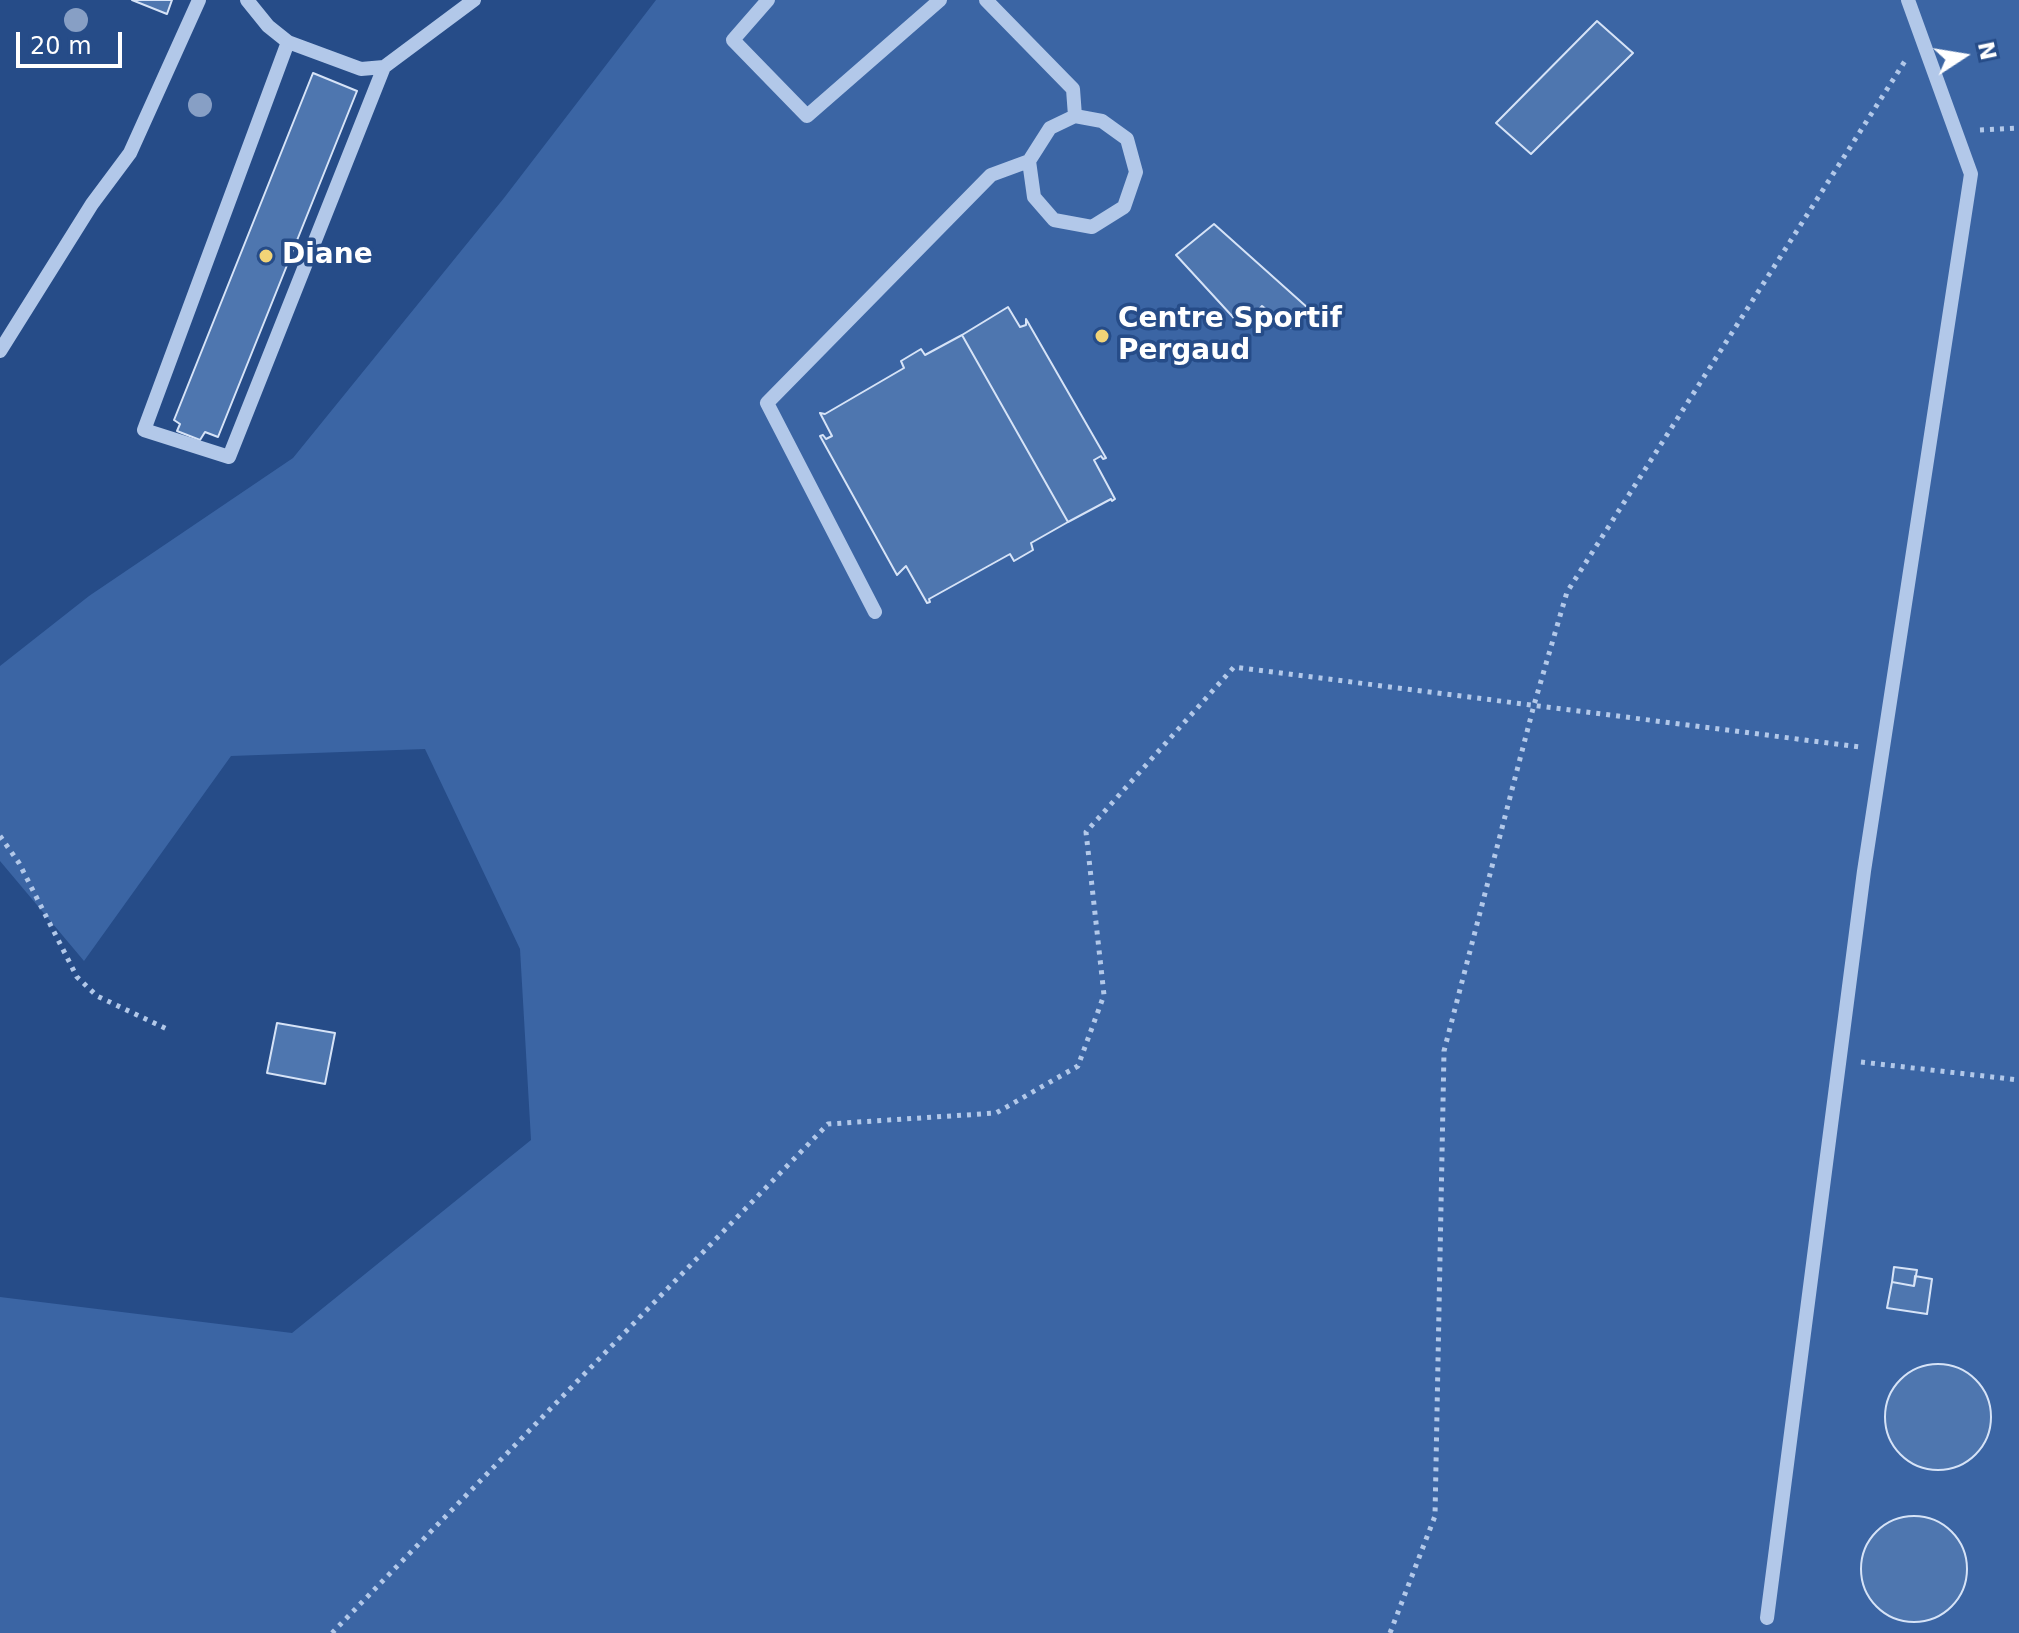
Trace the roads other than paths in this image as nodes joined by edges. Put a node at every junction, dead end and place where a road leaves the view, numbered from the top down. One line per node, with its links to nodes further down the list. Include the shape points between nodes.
1 (199, 0): 12 (street, via 130,153)
2 (247, 0): 8 (street)
3 (474, 0): 9 (street)
4 (768, 0): 5 (street, via 733,40 807,116)
5 (940, 0)
6 (986, 0): 10 (street, via 1073,89)
7 (1908, 0): 14 (street, via 1971,174 1882,749)
8 (288, 42): 9 (street, via 361,69); 9 (street, via 144,430 229,457)
9 (384, 67)
10 (1075, 116): 11 (street, via 1050,128); 11 (street, via 1102,121 1127,139 1136,172 1124,207 1092,227 1054,220 1034,197)
11 (1029, 161): 13 (street, via 991,175 767,403)
12 (0, 351)
13 (875, 612)
14 (1767, 1618)

